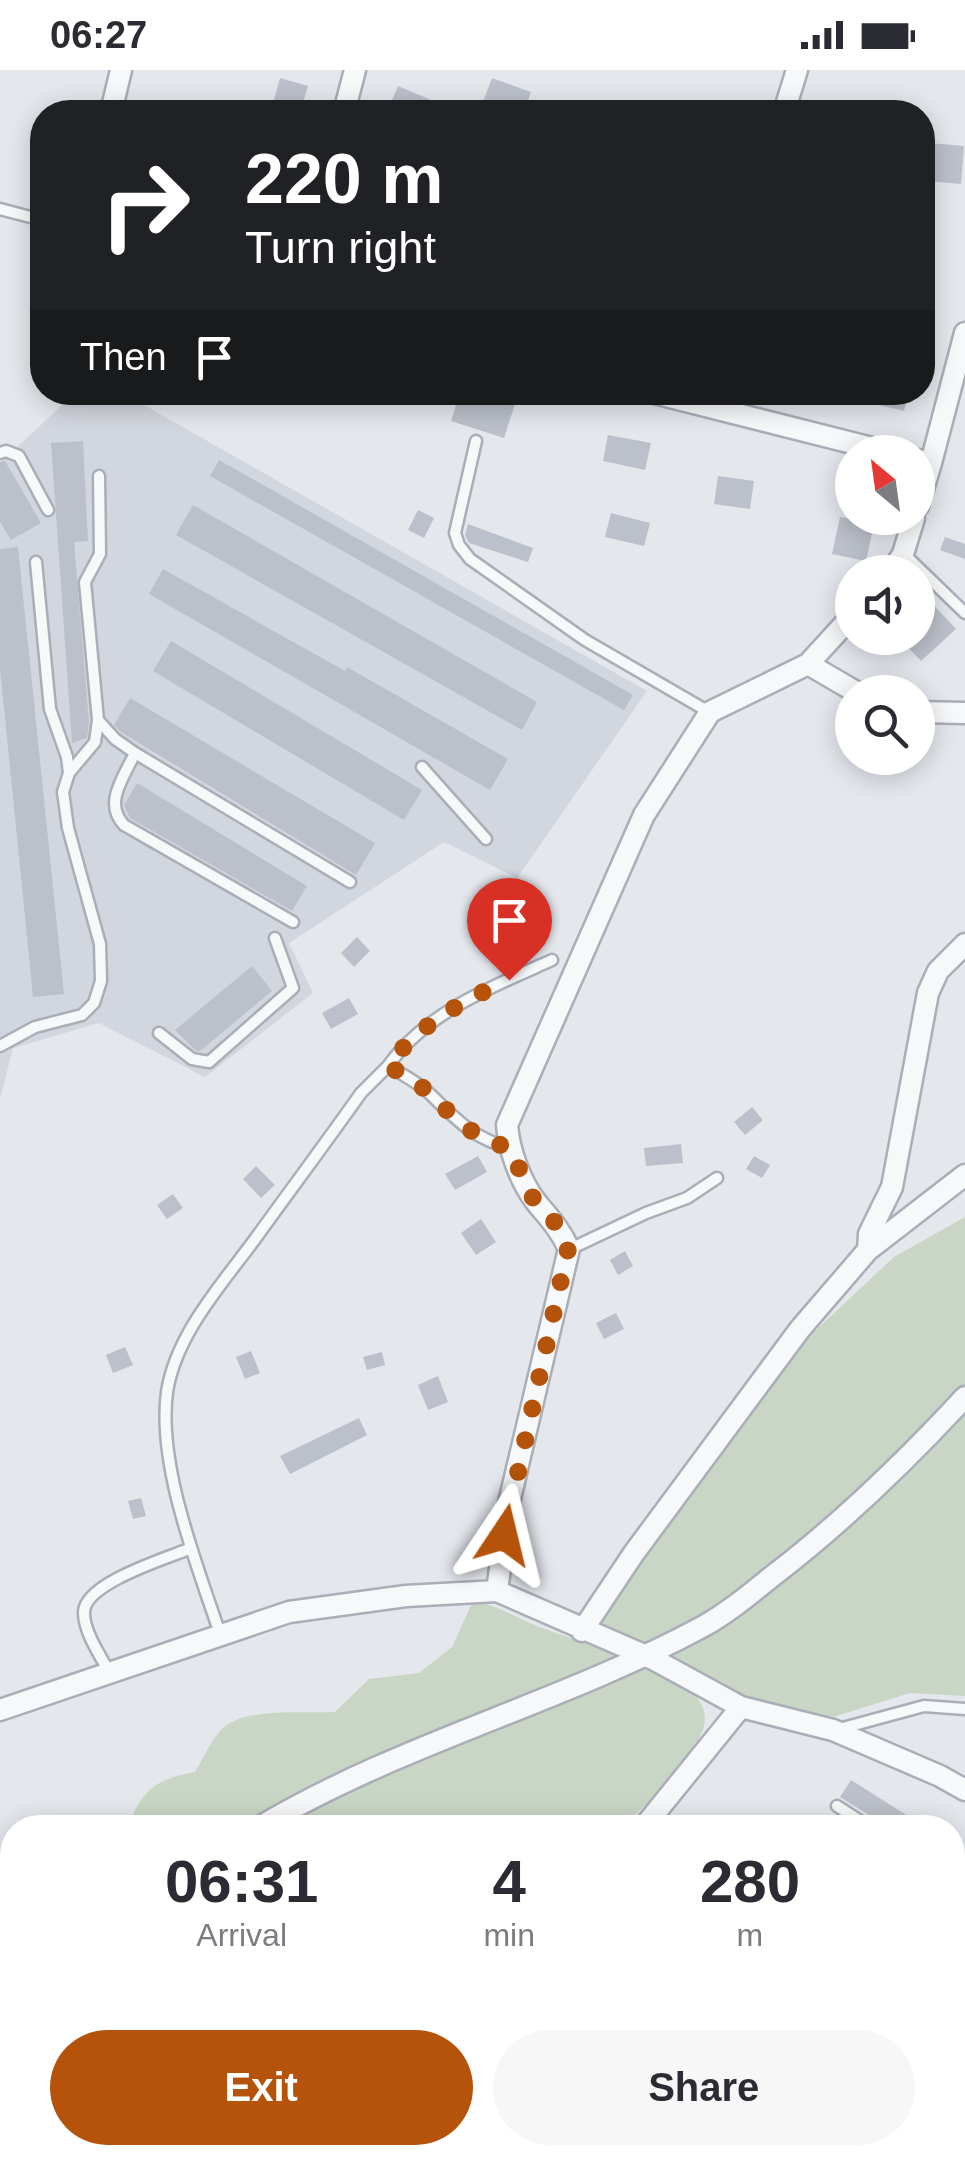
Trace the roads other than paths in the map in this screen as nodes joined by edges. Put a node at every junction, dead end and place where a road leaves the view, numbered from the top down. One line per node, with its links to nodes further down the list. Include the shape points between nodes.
1 (121, 70): 4 (street)
2 (355, 70): 5 (street)
3 (797, 70): 6 (street)
4 (114, 100)
5 (347, 100)
6 (788, 100)
7 (0, 209): 8 (lane)
8 (30, 217)
9 (965, 333): 11 (street)
10 (717, 405): 12 (street)
11 (933, 435)
12 (835, 437)
13 (476, 441): 24 (lane, via 455,533 458,546 585,640)
14 (0, 453): 16 (lane, via 19,456)
15 (99, 476): 27 (lane, via 100,554 85,582)
16 (48, 510)
17 (909, 535): 18 (street)
18 (903, 554): 20 (lane)
19 (36, 562): 30 (lane, via 50,709)
20 (965, 613)
21 (835, 635): 22 (street)
22 (808, 664): 23 (street); 24 (street)
23 (835, 680)
24 (710, 712): 40 (street, via 644,814 507,1124)
25 (935, 712): 26 (street)
26 (965, 713)
27 (98, 720): 28 (lane); 30 (lane, via 95,742)
28 (134, 752): 32 (lane); 33 (lane, via 112,803 114,816)
29 (422, 767): 31 (lane)
30 (69, 773): 38 (lane, via 63,792 68,828 100,944 101,981 82,1015 35,1027)
31 (486, 839)
32 (350, 882)
33 (293, 922)
34 (274, 938): 37 (lane, via 293,988 209,1062 192,1059)
35 (965, 944): 44 (street, via 938,971 928,993 892,1187)
36 (552, 960): 39 (lane, via 471,997)
37 (160, 1033)
38 (0, 1046)
39 (388, 1066): 40 (lane, via 488,1142); 46 (lane, via 361,1093 176,1353 166,1423)
40 (509, 1147): 43 (street)
41 (965, 1176): 44 (street)
42 (718, 1178): 43 (lane)
43 (568, 1249): 47 (street, via 508,1507)
44 (868, 1250): 48 (street, via 750,1394)
45 (965, 1397): 50 (street, via 803,1553 704,1626)
46 (189, 1548): 49 (lane); 51 (lane, via 89,1596 84,1619)
47 (496, 1592): 48 (street); 49 (street, via 289,1612)
48 (582, 1631): 50 (street)
49 (221, 1638): 51 (street)
50 (643, 1655): 52 (street); 58 (street, via 380,1766)
51 (109, 1672): 54 (street)
52 (741, 1706): 55 (street); 59 (street)
53 (965, 1709): 55 (lane, via 924,1706)
54 (0, 1710)
55 (834, 1730): 56 (street)
56 (965, 1790)
57 (837, 1806): 60 (lane)
58 (284, 1815)
59 (653, 1815)
60 (851, 1815)

